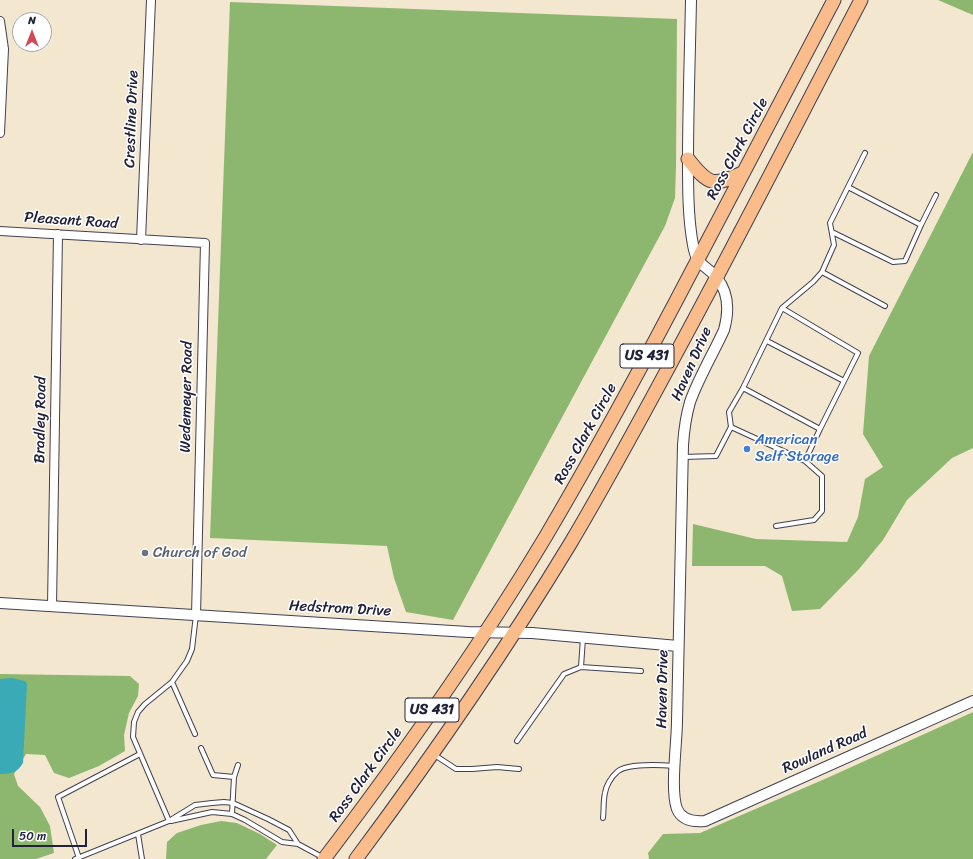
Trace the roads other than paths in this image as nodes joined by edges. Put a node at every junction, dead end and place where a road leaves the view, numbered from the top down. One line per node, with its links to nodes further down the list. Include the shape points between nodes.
1 (151, 0): 16 (street, Crestline Drive)
2 (691, 0): 8 (street)
3 (834, 0): 9 (highway, Ross Clark Circle / US 431)
4 (862, 0): 19 (highway, US 431)
5 (0, 21): 6 (street, via 4,49)
6 (0, 133)
7 (865, 153): 10 (lane)
8 (688, 159): 9 (highway, via 701,176 713,182 725,181); 17 (street, via 690,221)
9 (744, 172): 17 (highway, Ross Clark Circle / US 431)
10 (848, 187): 12 (lane); 14 (lane, via 830,223)
11 (936, 195): 12 (lane)
12 (921, 225): 14 (lane, via 905,261 893,262)
13 (0, 231): 15 (street, Pleasant Road)
14 (832, 232): 18 (lane, via 834,244)
15 (58, 234): 16 (street, Pleasant Road); 31 (street, Bradley Road)
16 (141, 240): 32 (street, Wedemeyer Road, via 205,243)
17 (697, 261): 19 (street, Haven Drive); 33 (highway, Ross Clark Circle / US 431, via 604,437)
18 (822, 272): 20 (lane); 21 (lane)
19 (717, 278): 27 (street, Haven Drive, via 727,299 727,320 690,403 685,426); 34 (highway, US 431, via 628,443)
20 (885, 306)
21 (782, 308): 22 (lane); 23 (lane, via 858,352)
22 (767, 341): 23 (lane); 24 (lane)
23 (844, 381): 26 (lane)
24 (743, 388): 25 (lane, via 730,412); 26 (lane)
25 (732, 427): 27 (lane, via 716,456); 28 (lane)
26 (820, 429): 28 (lane)
27 (683, 457): 36 (street, Haven Drive)
28 (805, 461): 29 (lane, via 822,476 822,511 814,520)
29 (776, 526)
30 (0, 603): 31 (street, Hedstrom Drive)
31 (52, 606): 32 (street, Hedstrom Drive)
32 (196, 615): 33 (street, Hedstrom Drive); 39 (lane, via 192,649)
33 (485, 632): 34 (street, Hedstrom Drive); 59 (highway, Ross Clark Circle / US 431, via 412,741)
34 (515, 633): 35 (street, Hedstrom Drive); 45 (highway, US 431)
35 (583, 638): 36 (street, Hedstrom Drive); 37 (lane)
36 (678, 646): 47 (street, Haven Drive)
37 (581, 667): 38 (lane); 42 (lane, via 564,674)
38 (641, 670)
39 (172, 682): 41 (lane); 44 (lane, via 138,712 134,722 134,737)
40 (973, 701): 53 (street, Rowland Road, via 705,821)
41 (195, 734)
42 (517, 741)
43 (201, 748): 49 (lane, via 213,775)
44 (140, 754): 54 (lane); 57 (lane, via 58,797)
45 (433, 754): 48 (lane, via 456,769); 60 (highway, US 431)
46 (238, 765): 49 (lane)
47 (675, 766): 52 (lane, via 650,765 617,771 604,794); 53 (street, Haven Drive, via 674,794 677,809)
48 (519, 769)
49 (234, 777): 50 (lane)
50 (233, 804): 51 (lane); 54 (lane, via 224,802 195,805); 56 (lane, via 289,830)
51 (232, 814): 54 (lane, via 212,812); 56 (lane, via 282,842)
52 (604, 818)
53 (687, 820)
54 (169, 821): 55 (lane)
55 (138, 834): 57 (lane); 58 (lane)
56 (298, 844): 59 (lane)
57 (77, 858)
58 (142, 859)
59 (325, 859)
60 (356, 859)

